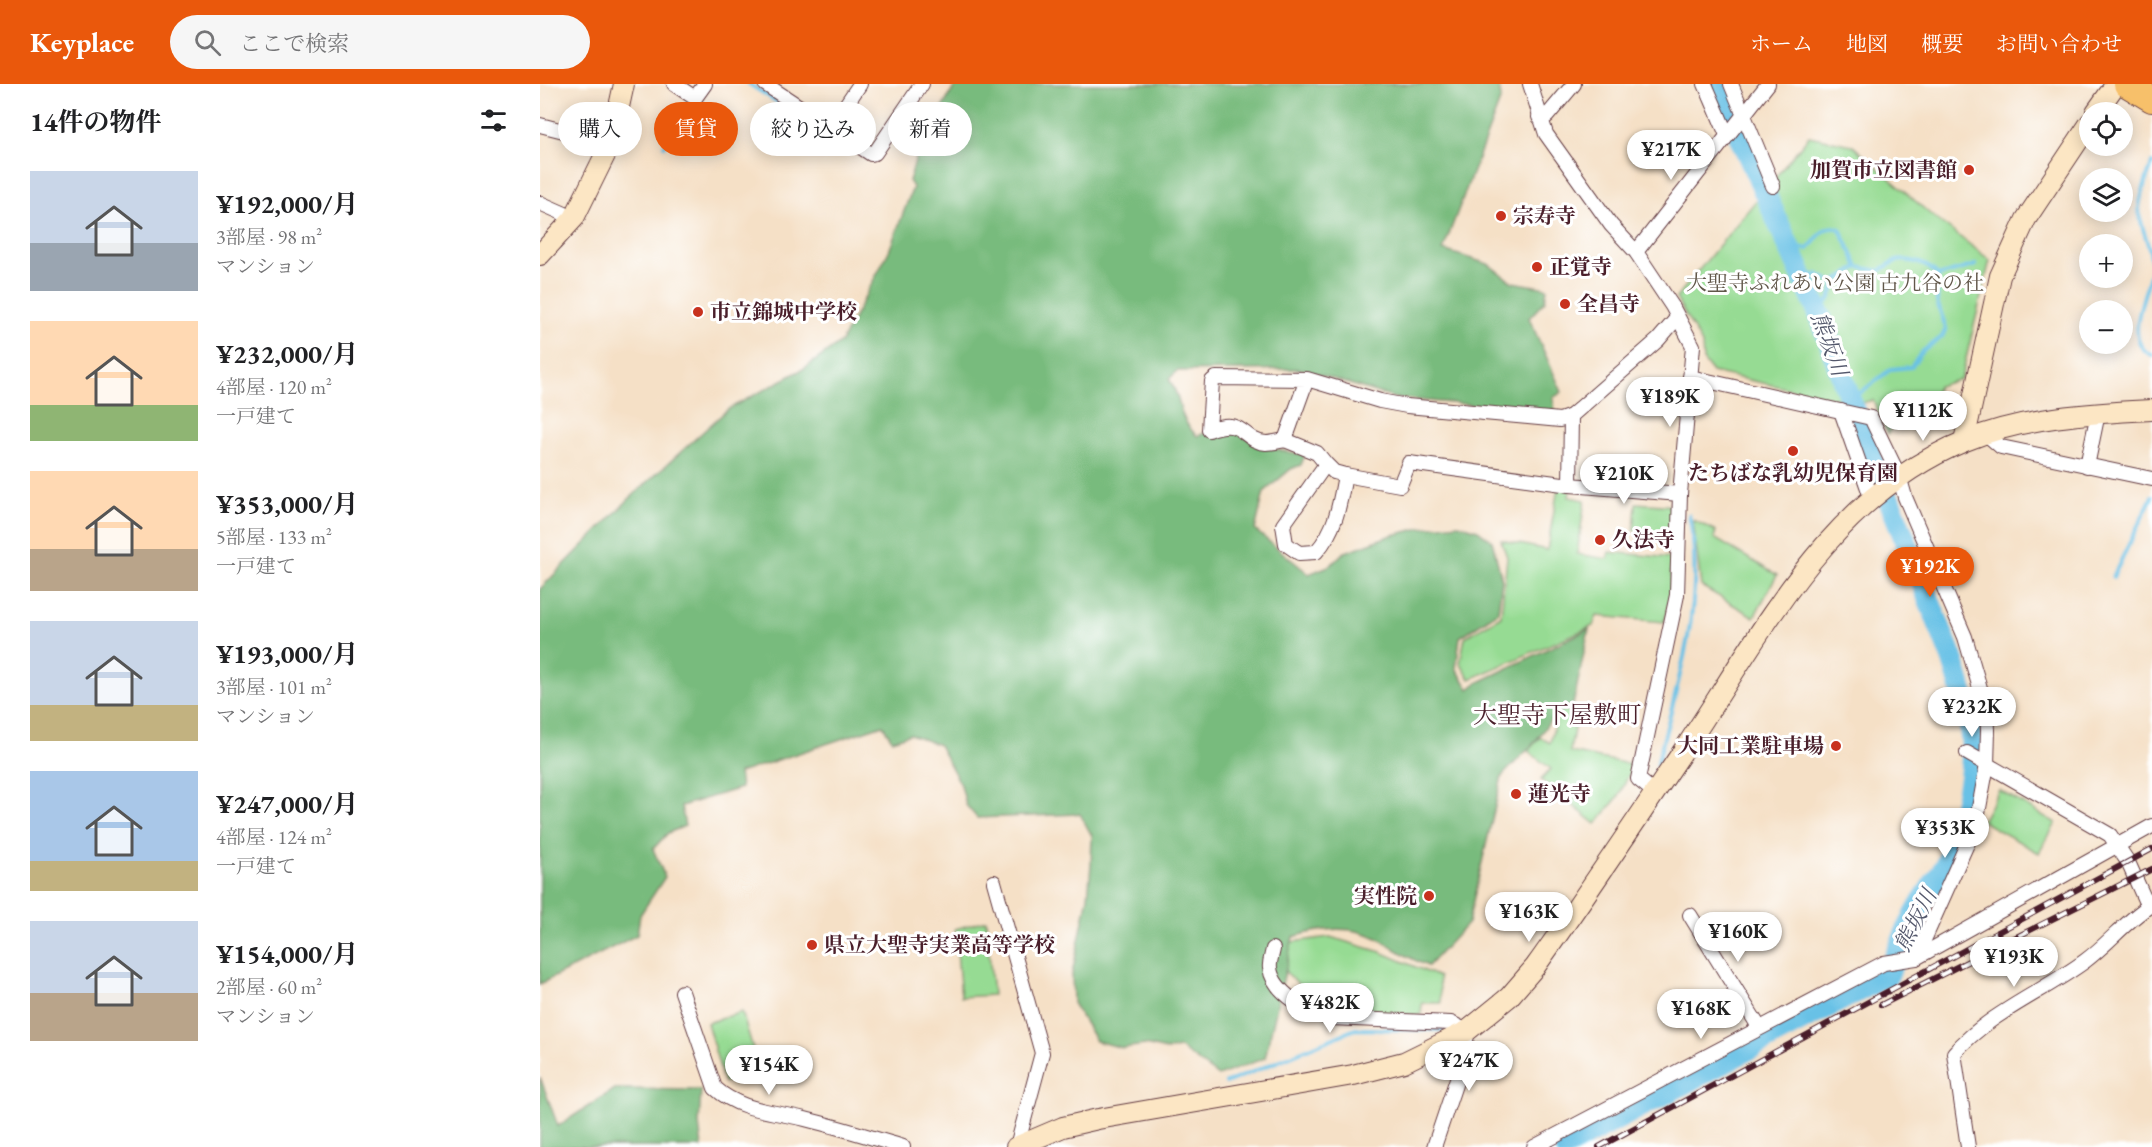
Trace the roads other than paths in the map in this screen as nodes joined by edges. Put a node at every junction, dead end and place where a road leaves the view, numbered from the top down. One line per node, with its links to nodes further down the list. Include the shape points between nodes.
1 (624, 84): 15 (street)
2 (674, 84): 3 (street, via 695,98)
3 (705, 84)
4 (860, 84): 17 (street)
5 (922, 84): 25 (street)
6 (1530, 84): 19 (street)
7 (1574, 84): 19 (street, via 1547,116)
8 (1705, 84): 23 (street)
9 (1731, 84): 20 (street)
10 (1768, 84): 20 (street)
11 (2116, 84): 18 (street)
12 (2127, 84): 14 (highway)
13 (769, 85): 16 (street)
14 (2152, 99)
15 (620, 102)
16 (794, 102)
17 (848, 102)
18 (2104, 102)
19 (1539, 117): 30 (street, via 1560,155 1611,225)
20 (1743, 117): 23 (street); 27 (street)
21 (540, 125): 22 (street)
22 (558, 130)
23 (1728, 133): 30 (street)
24 (2079, 140): 41 (street, via 2026,219 2000,276)
25 (876, 152)
26 (605, 156): 29 (street)
27 (1773, 186)
28 (540, 203): 29 (street)
29 (574, 218): 31 (street)
30 (1636, 252): 32 (street)
31 (540, 255)
32 (1677, 318): 33 (street, via 1693,346); 38 (street, via 1658,340)
33 (1690, 377): 36 (street); 48 (street)
34 (1306, 379): 38 (street, via 1407,406 1550,421); 40 (street); 40 (street, via 1212,381 1209,430 1225,424 1265,443)
35 (2152, 410): 37 (street)
36 (1843, 411): 45 (street, via 1871,418); 49 (street)
37 (2098, 413): 39 (street, via 2046,419); 43 (street)
38 (1571, 416): 47 (street)
39 (1986, 434): 41 (street); 43 (street, via 2001,447)
40 (1285, 440): 42 (street, via 1317,453)
41 (1964, 441): 45 (street)
42 (1326, 464): 44 (street); 44 (street, via 1283,525 1286,544 1293,551 1316,552 1328,538)
43 (2087, 466): 46 (street)
44 (1345, 475): 47 (street, via 1400,485 1409,463)
45 (1899, 476): 49 (street); 51 (street, via 1965,637 1987,712)
46 (2152, 479)
47 (1570, 484): 48 (street)
48 (1680, 494): 52 (street, via 1677,596 1638,779)
49 (1874, 495): 52 (street, via 1824,544 1778,605)
50 (1967, 753): 51 (street)
51 (1987, 765): 54 (street, via 2110,835); 58 (street, via 1976,824)
52 (1654, 792): 61 (street, via 1535,967 1509,997)
53 (2152, 826): 54 (street)
54 (2116, 844): 58 (street); 66 (street, via 2148,907 2084,961 1969,1035 1954,1053)
55 (994, 882): 63 (street, via 1042,1053)
56 (1690, 915): 60 (street)
57 (1273, 949): 61 (street, via 1270,969 1281,987 1313,1014 1450,1023)
58 (1912, 958): 60 (street, via 1884,963)
59 (682, 992): 62 (street, via 715,1088 724,1096 756,1110)
60 (1759, 1027): 65 (street)
61 (1467, 1031): 63 (street, via 1394,1065 1098,1119 1063,1127); 64 (street, via 1465,1056)
62 (903, 1147)
63 (1016, 1147)
64 (1434, 1147)
65 (1534, 1147)
66 (1968, 1147)

